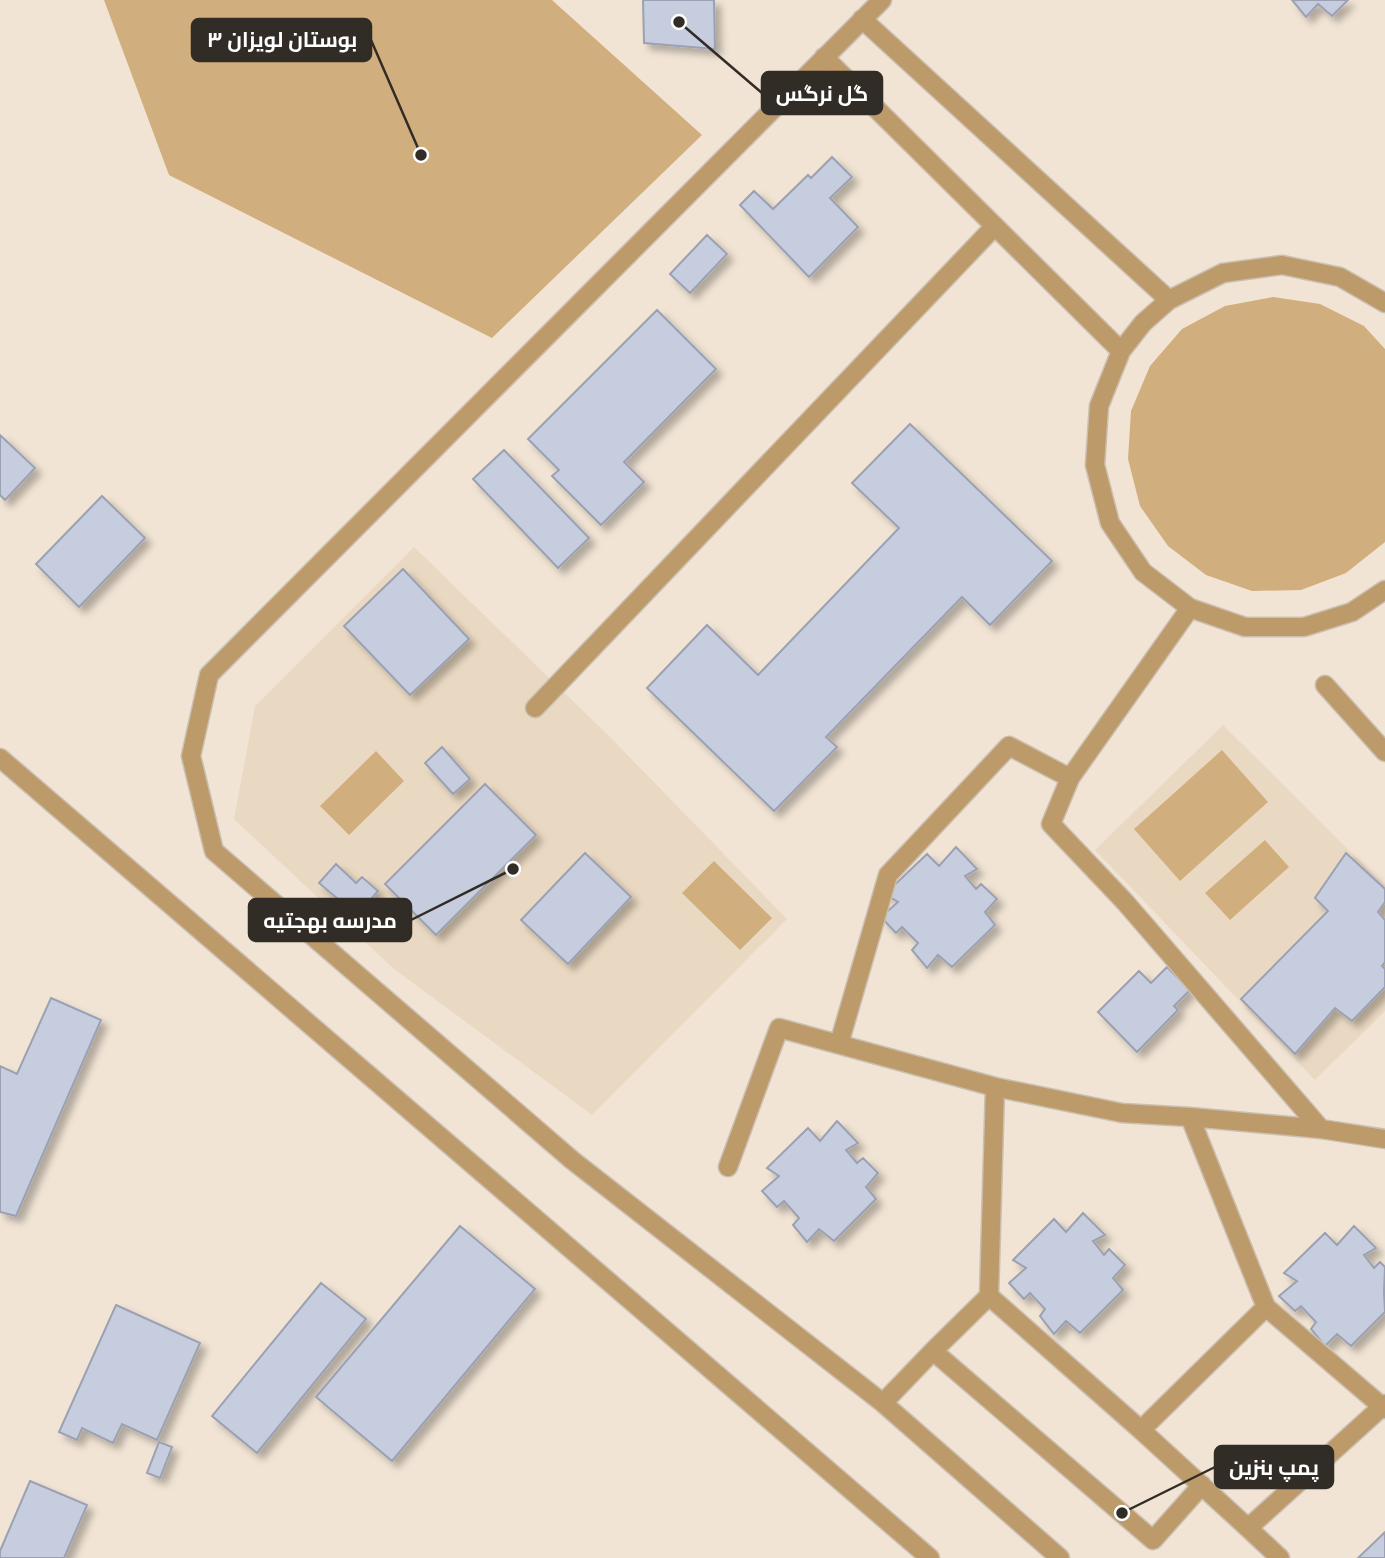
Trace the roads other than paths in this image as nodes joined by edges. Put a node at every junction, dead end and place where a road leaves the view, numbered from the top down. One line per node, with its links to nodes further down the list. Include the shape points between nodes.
1 (881, 0): 2 (street)
2 (862, 19): 3 (street); 5 (street)
3 (824, 57): 4 (street); 24 (street, via 209,675 191,756 214,851 572,1160)
4 (995, 226): 7 (street); 11 (street)
5 (1169, 300): 6 (street, via 1223,273 1282,265 1340,276); 7 (street)
6 (1385, 303)
7 (1121, 351): 9 (street, via 1099,406 1095,465 1110,523 1143,572)
8 (1385, 590): 9 (street, via 1352,612 1304,627 1245,627)
9 (1190, 608): 14 (street)
10 (1325, 685): 12 (street)
11 (535, 708)
12 (1385, 752)
13 (0, 758): 29 (street)
14 (1070, 778): 15 (street, via 1009,746 888,875); 18 (street, via 1051,824 1125,902)
15 (839, 1044): 16 (street); 20 (street, via 779,1028)
16 (995, 1087): 17 (street, via 1122,1113); 21 (street)
17 (1190, 1117): 18 (street); 22 (street)
18 (1321, 1129): 19 (street)
19 (1385, 1139)
20 (728, 1167)
21 (989, 1296): 23 (street); 26 (street)
22 (1266, 1307): 25 (street); 26 (street)
23 (933, 1351): 24 (street); 27 (street, via 1153,1540)
24 (883, 1403): 30 (street)
25 (1384, 1407): 28 (street)
26 (1141, 1430): 27 (street)
27 (1202, 1485): 28 (street)
28 (1248, 1528): 31 (street)
29 (930, 1558)
30 (1060, 1558)
31 (1280, 1558)

